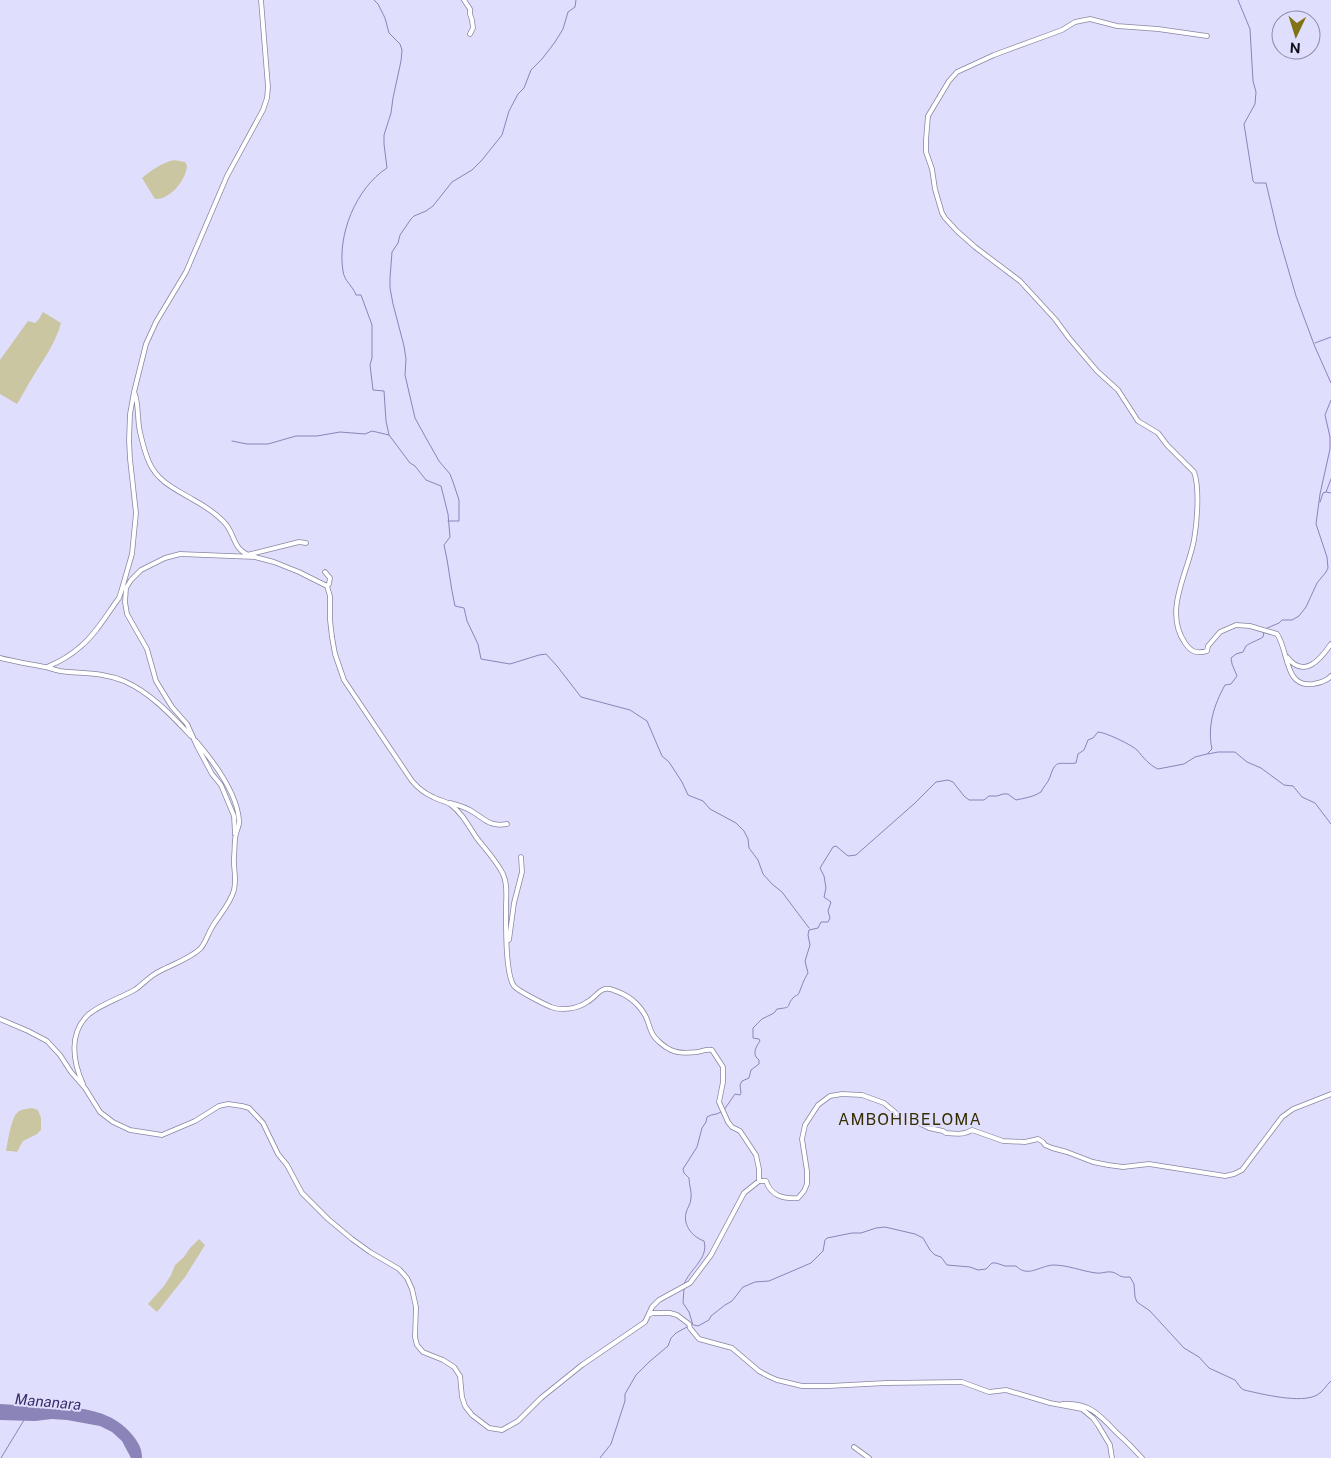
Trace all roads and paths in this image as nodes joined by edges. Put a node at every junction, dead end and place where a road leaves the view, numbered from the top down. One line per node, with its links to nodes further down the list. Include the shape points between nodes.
1 (261, 0): 5 (street, via 267,98 227,176 186,272 146,344)
2 (464, 0): 3 (street, via 472,20)
3 (470, 34)
4 (1207, 36): 14 (street, via 1117,26 1090,19 994,55 958,72 949,81 928,116 926,152 945,218 975,247 1020,282 1097,371 1118,390 1138,420 1158,433 1194,472 1197,498 1194,540 1177,604 1178,631 1189,648 1193,652 1207,651 1220,632 1238,625 1250,626 1278,634)
5 (134, 392): 7 (street, via 140,432 153,470 166,483 225,522 235,544); 12 (street, via 129,440 136,513 132,554)
6 (306, 543): 7 (street)
7 (247, 554): 8 (street)
8 (255, 557): 10 (street, via 299,572); 11 (street, via 180,554 140,570)
9 (325, 572): 10 (street, via 330,578)
10 (327, 586): 21 (street, via 335,654 344,680 419,789)
11 (126, 588): 12 (street); 20 (street, via 127,614 147,650 156,681)
12 (121, 592): 16 (street, via 92,635)
13 (1331, 644): 14 (street, via 1319,660 1309,666 1300,667)
14 (1287, 657): 19 (street, via 1290,672 1303,684 1317,683)
15 (0, 658): 17 (street)
16 (62, 660): 17 (street); 18 (street)
17 (47, 667): 18 (street)
18 (63, 671): 20 (street, via 95,673 124,681 162,706)
19 (1331, 676)
20 (194, 738): 26 (street, via 213,761 238,810 240,822 236,834 234,890 201,948 89,1015 82,1024 74,1045 74,1058)
21 (449, 803): 22 (street, via 463,806 490,824); 24 (street, via 465,819 503,875)
22 (507, 824)
23 (521, 857): 24 (street, via 522,872)
24 (508, 945): 28 (street, via 510,978 515,987 541,1002 565,1009 576,1007 605,988 627,997 638,1006 652,1034 671,1051 712,1050 723,1068 719,1102 728,1122 740,1130 756,1155)
25 (0, 1019): 26 (street, via 47,1041)
26 (85, 1088): 29 (street, via 100,1112 113,1122 130,1130 162,1135 219,1106 228,1104 249,1108 262,1123 302,1193 352,1239 399,1269 407,1278 416,1307 417,1345 423,1352 454,1367 460,1376 465,1406 489,1428 502,1430 511,1426 582,1365 636,1329)
27 (1331, 1094): 28 (street, via 1293,1109 1282,1117 1242,1170 1225,1176 1149,1164 1108,1165 1052,1148 1038,1139 1003,1141 972,1130 963,1134 946,1133 903,1119 884,1103 862,1095 842,1094 830,1096 818,1105 806,1125 802,1139 807,1184 798,1198 775,1194 766,1181)
28 (759, 1181): 29 (street, via 744,1193 711,1254 685,1286 659,1300)
29 (649, 1315): 30 (street, via 670,1313 683,1319 699,1339 732,1348 768,1376 802,1386 962,1382 989,1392 1006,1390)
30 (1057, 1404): 33 (street, via 1082,1409 1093,1418 1110,1445); 34 (street, via 1073,1403 1097,1412)
31 (854, 1447): 32 (street)
32 (869, 1458)
33 (1112, 1458)
34 (1142, 1458)

